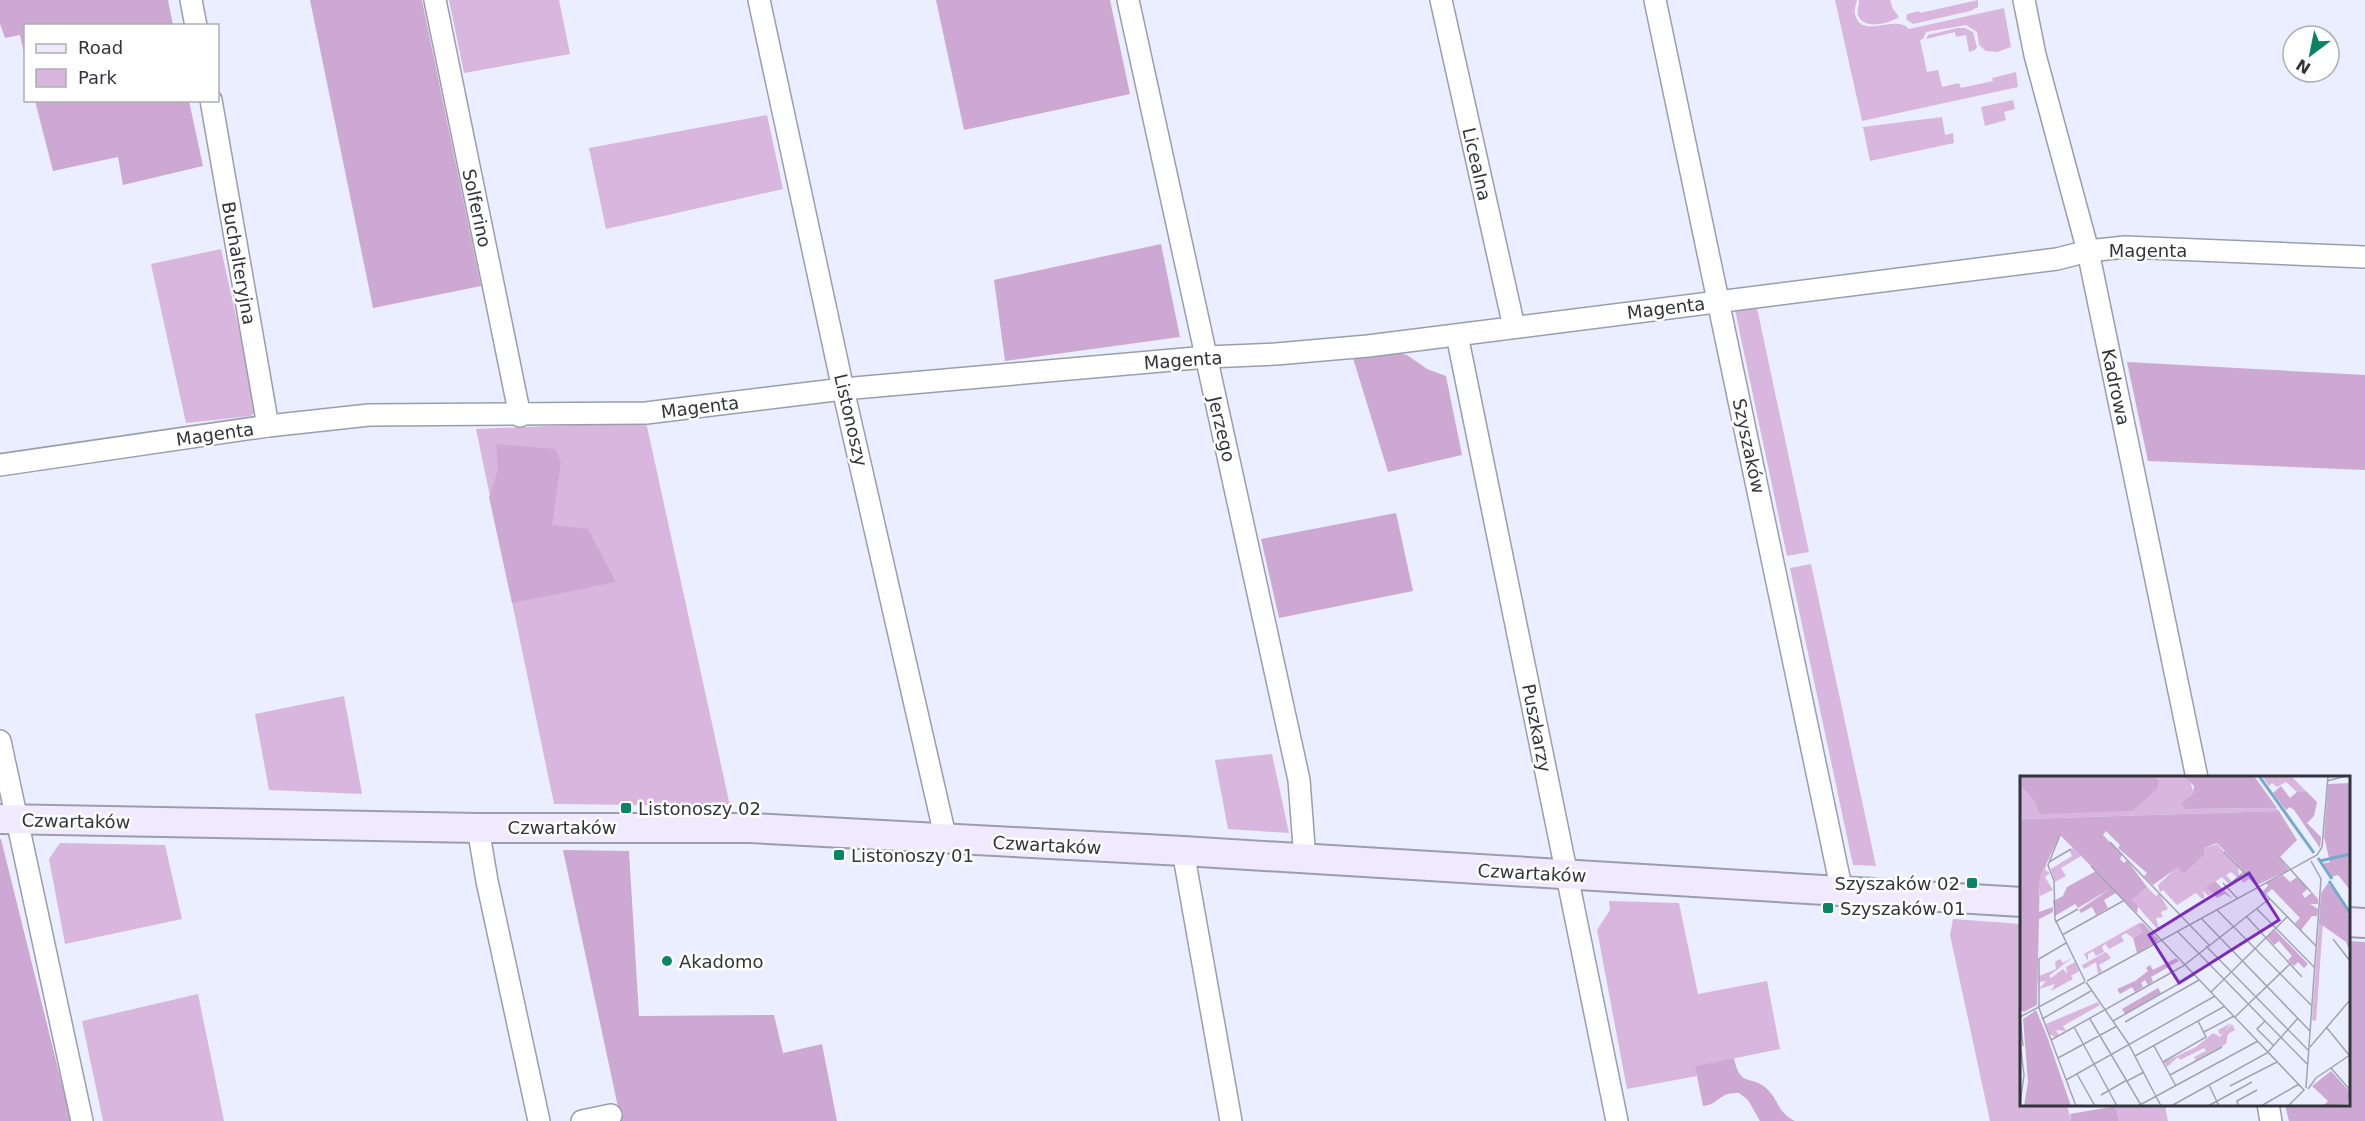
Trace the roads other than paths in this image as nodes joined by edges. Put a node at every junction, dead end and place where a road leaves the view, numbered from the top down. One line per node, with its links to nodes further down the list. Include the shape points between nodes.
1 (191, 0): 8 (street)
2 (435, 0): 17 (street, Solferino)
3 (759, 0): 16 (street, Listonoszy)
4 (1128, 0): 15 (street, Jerzego)
5 (1441, 0): 13 (street, Licealna)
6 (1655, 0): 12 (street, Szyszaków)
7 (2024, 0): 10 (street, Kadrowa, via 2035,56)
8 (196, 24)
9 (211, 102): 18 (street, Buchalteryjna)
10 (2088, 251): 11 (street, Magenta, via 2125,247); 12 (street, Magenta, via 2057,259); 21 (street, Kadrowa)
11 (2365, 257)
12 (1718, 301): 13 (street, Magenta); 28 (street, Szyszaków)
13 (1514, 327): 14 (street, Magenta)
14 (1457, 335): 15 (street, Magenta, via 1299,352); 27 (street, Puszkarzy)
15 (1206, 357): 16 (street, Magenta); 26 (street, Jerzego, via 1299,780)
16 (843, 389): 17 (street, Magenta, via 646,414); 24 (street, Listonoszy)
17 (520, 416): 18 (street, Magenta, via 369,415)
18 (268, 426): 19 (street, Magenta)
19 (0, 465)
20 (0, 741): 22 (street)
21 (2197, 776)
22 (8, 819): 23 (street, Czwartaków); 34 (street)
23 (478, 828): 24 (street, Czwartaków, via 750,828); 35 (street)
24 (946, 840): 25 (street, Czwartaków)
25 (1183, 851): 26 (street, Czwartaków); 37 (street)
26 (1305, 860): 27 (street, Czwartaków)
27 (1567, 875): 28 (street, Czwartaków); 38 (street, Puszkarzy)
28 (1842, 892): 29 (street, Czwartaków)
29 (2020, 902)
30 (2350, 922): 31 (street)
31 (2365, 923)
32 (2268, 1106): 39 (street)
33 (611, 1115): 36 (street)
34 (82, 1121)
35 (539, 1121)
36 (582, 1121)
37 (1232, 1121)
38 (1617, 1121)
39 (2271, 1121)

